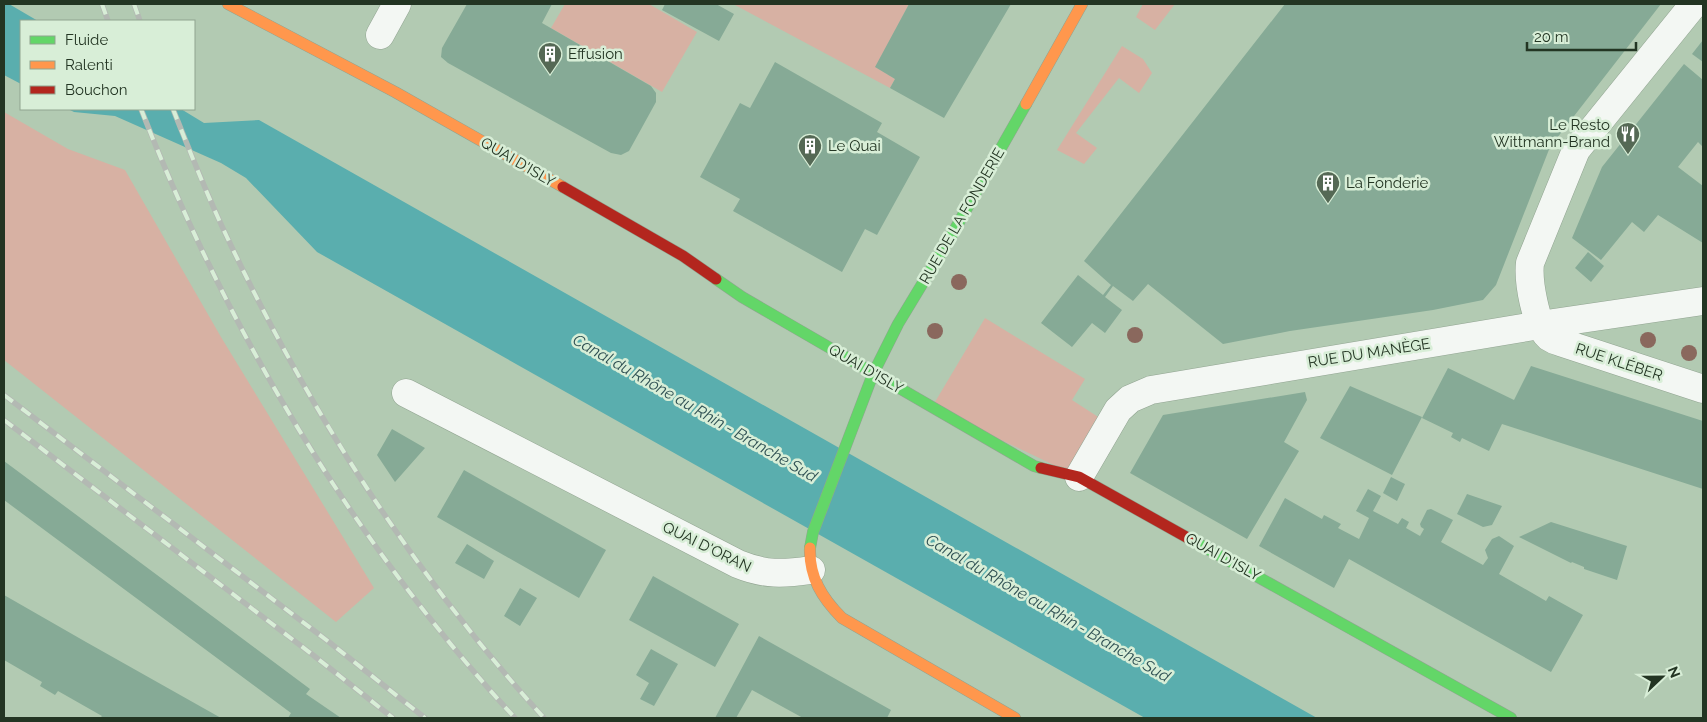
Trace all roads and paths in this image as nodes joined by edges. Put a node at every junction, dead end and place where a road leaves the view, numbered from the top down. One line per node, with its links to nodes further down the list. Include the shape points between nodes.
1 (228, 4): 8 (street, QUAI D'ISLY, via 395,92 675,251 742,297)
2 (397, 4): 5 (street)
3 (1082, 4): 8 (street, RUE DE LA FONDERIE, via 898,324)
4 (1694, 4): 7 (street, via 1576,150 1530,263 1529,275)
5 (380, 35)
6 (1703, 301): 7 (street, RUE DU MANÈGE)
7 (1540, 325): 9 (street, RUE KLÉBER, via 1549,337 1560,342); 11 (street, RUE DU MANÈGE, via 1151,390 1130,399 1118,410)
8 (873, 374): 11 (street, QUAI D'ISLY, via 1034,466); 12 (street, RUE DE LA FONDERIE, via 813,532)
9 (1703, 389)
10 (406, 393): 12 (street, QUAI D'ORAN, via 738,564 772,574)
11 (1079, 477): 14 (street, QUAI D'ISLY)
12 (810, 564): 13 (street, via 820,594 842,618)
13 (1015, 718)
14 (1511, 718)

